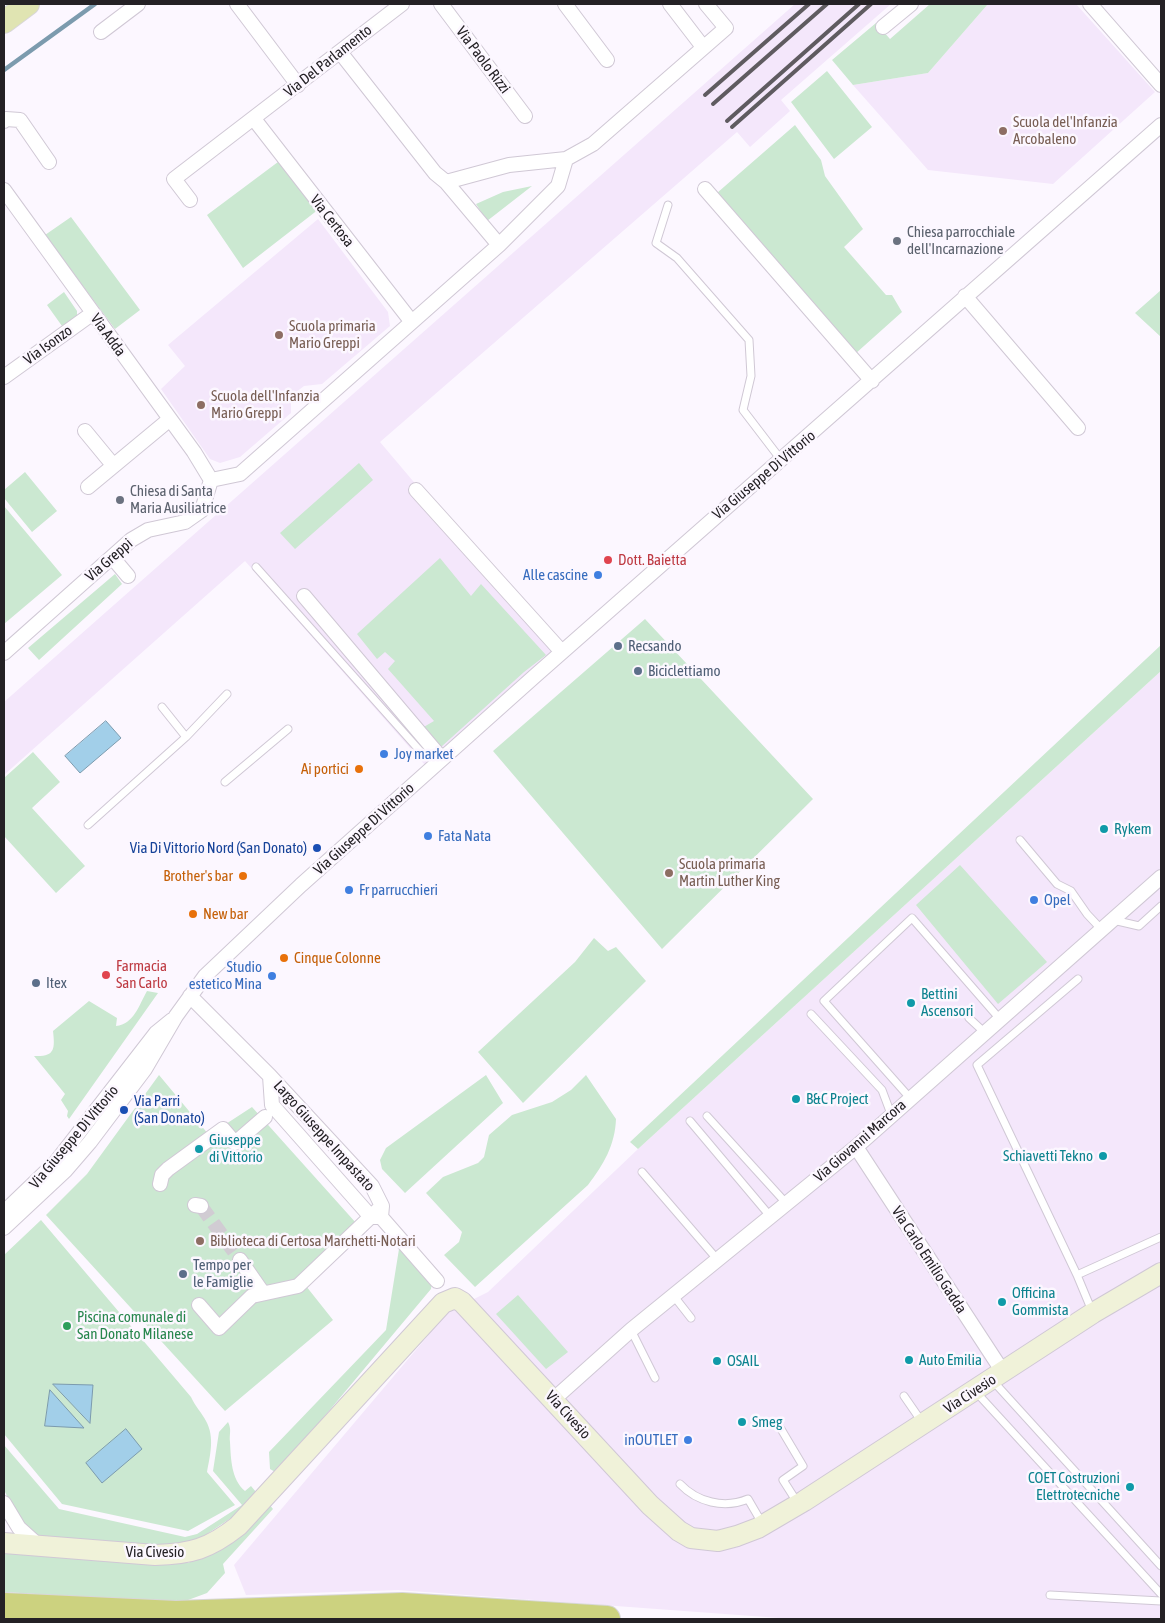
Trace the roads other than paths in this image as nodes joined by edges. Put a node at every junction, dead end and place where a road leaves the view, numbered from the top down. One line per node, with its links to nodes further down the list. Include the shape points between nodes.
1 (28, 4): 11 (main road)
2 (138, 4): 13 (street)
3 (237, 4): 17 (street)
4 (402, 4): 15 (street, Via Del Parlamento)
5 (441, 4): 19 (street, Via Paolo Rizzi)
6 (565, 4): 16 (street)
7 (670, 4): 14 (street)
8 (706, 4): 14 (street, via 726,28)
9 (910, 4): 12 (street)
10 (1090, 4): 18 (street)
11 (4, 22)
12 (884, 26)
13 (101, 32)
14 (703, 47): 23 (street, via 593,144)
15 (340, 52): 17 (street, Via Del Parlamento); 25 (street, via 435,173)
16 (607, 60)
17 (298, 85): 20 (street, Via Del Parlamento)
18 (1161, 85)
19 (525, 116)
20 (254, 119): 28 (street, Via Del Parlamento, via 174,179); 34 (street, Via Certosa)
21 (4, 121): 24 (street, via 20,120)
22 (1161, 125): 32 (street, Via Giuseppe Di Vittorio)
23 (566, 159): 25 (street, via 509,166); 31 (street, via 558,186)
24 (50, 162)
25 (446, 182): 31 (street)
26 (706, 189): 36 (street)
27 (4, 190): 30 (street, Via Adda)
28 (190, 200)
29 (668, 205): 40 (lane, via 656,243 677,258 749,340 752,376 743,410)
30 (8, 206): 33 (street, Via Adda)
31 (499, 245): 34 (street)
32 (965, 296): 36 (street, Via Giuseppe Di Vittorio); 38 (street)
33 (93, 313): 35 (street, Via Isonzo); 37 (street, Via Adda)
34 (411, 321): 42 (street, via 240,474)
35 (4, 377)
36 (872, 381): 40 (street, Via Giuseppe Di Vittorio)
37 (170, 419): 41 (street); 42 (street, Via Adda)
38 (1078, 428)
39 (85, 431): 41 (street)
40 (782, 460): 49 (street, Via Giuseppe Di Vittorio)
41 (113, 465): 43 (street)
42 (211, 480): 45 (street, Via Greppi, via 202,510 185,522 148,530)
43 (88, 487)
44 (416, 490): 49 (street)
45 (112, 557): 47 (street); 50 (street, Via Greppi)
46 (256, 567): 55 (lane)
47 (128, 576)
48 (304, 596): 56 (street)
49 (562, 652): 56 (street, Via Giuseppe Di Vittorio)
50 (4, 653)
51 (227, 694): 54 (lane)
52 (162, 707): 54 (lane)
53 (288, 729): 57 (lane)
54 (186, 737): 58 (lane)
55 (422, 752)
56 (442, 759): 65 (street, Via Giuseppe Di Vittorio, via 205,976)
57 (226, 782)
58 (88, 825)
59 (1020, 840): 63 (lane, via 1057,884 1071,891)
60 (1161, 878): 62 (street, Via Giovanni Marcora)
61 (1161, 906): 62 (lane, via 1139,926)
62 (1113, 920): 63 (street, Via Giovanni Marcora)
63 (1102, 930): 68 (street, Via Giovanni Marcora)
64 (1078, 978): 92 (lane, via 978,1064)
65 (190, 996): 70 (street, Largo Giuseppe Impastato); 81 (street, Via Giuseppe Di Vittorio, via 145,1069 90,1142)
66 (811, 1014): 72 (lane, via 882,1090)
67 (969, 1018): 69 (lane)
68 (999, 1018): 69 (street, Via Giovanni Marcora); 71 (lane, via 912,918 824,1001)
69 (984, 1032): 71 (street, Via Giovanni Marcora)
70 (270, 1076): 77 (street, Largo Giuseppe Impastato); 78 (street, Largo Giuseppe Impastato, via 272,1104)
71 (910, 1098): 72 (street, Via Giovanni Marcora)
72 (892, 1114): 76 (street, Via Giovanni Marcora)
73 (707, 1116): 82 (lane)
74 (265, 1117): 80 (street, via 235,1144 222,1129 168,1169)
75 (690, 1121): 85 (lane)
76 (856, 1147): 82 (street, Via Giovanni Marcora); 101 (street, Via Carlo Emilio Gadda)
77 (340, 1151): 78 (street); 84 (street, Largo Giuseppe Impastato, via 372,1186)
78 (326, 1166): 84 (street, Largo Giuseppe Impastato)
79 (642, 1172): 89 (lane)
80 (160, 1184)
81 (34, 1193): 83 (street); 86 (street); 87 (street)
82 (786, 1203): 85 (street, Via Giovanni Marcora)
83 (4, 1212)
84 (378, 1213): 93 (street); 94 (street, via 298,1286)
85 (770, 1216): 89 (street, Via Giovanni Marcora)
86 (4, 1220)
87 (4, 1228)
88 (1161, 1237): 92 (lane)
89 (717, 1259): 95 (street, Via Giovanni Marcora)
90 (240, 1260): 94 (street)
91 (1161, 1273): 97 (street, Via Civesio)
92 (1077, 1275): 97 (lane)
93 (437, 1281)
94 (263, 1293): 96 (street, via 252,1296 219,1328)
95 (673, 1295): 98 (lane); 99 (street, Via Giovanni Marcora)
96 (199, 1305)
97 (1093, 1313): 101 (street, Via Civesio)
98 (691, 1318)
99 (631, 1330): 100 (lane); 103 (street, Via Giovanni Marcora)
100 (655, 1378)
101 (990, 1381): 104 (street, Via Civesio); 112 (lane); 113 (lane)
102 (904, 1396): 104 (lane)
103 (554, 1399): 109 (street, Via Civesio, via 679,1531 691,1538 718,1541); 111 (street, Via Civesio, via 462,1302 448,1299 238,1526 222,1539 194,1552 154,1555)
104 (924, 1424): 108 (street, Via Civesio)
105 (781, 1429): 108 (lane, via 803,1466 783,1480)
106 (680, 1484): 109 (lane, via 691,1495 708,1501 731,1504 748,1499)
107 (4, 1504): 111 (street, via 19,1528)
108 (798, 1505): 109 (street, Via Civesio)
109 (763, 1525)
110 (4, 1543): 111 (street, Via Civesio)
111 (38, 1545)
112 (1161, 1566)
113 (1161, 1594)
114 (1050, 1595): 115 (lane)
115 (1161, 1601)
116 (4, 1606): 117 (highway, via 176,1614 402,1606)
117 (607, 1619)

